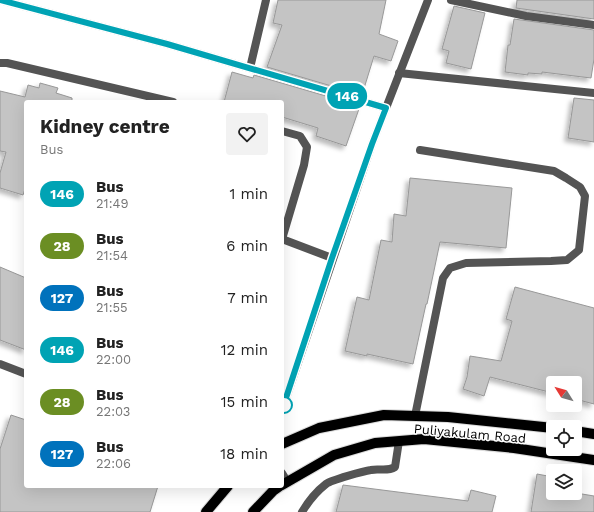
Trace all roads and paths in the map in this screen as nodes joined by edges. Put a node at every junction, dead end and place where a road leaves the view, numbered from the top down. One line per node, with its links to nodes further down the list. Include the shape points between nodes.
1 (0, 0): 7 (street)
2 (266, 0): 7 (street)
3 (428, 0): 8 (street)
4 (451, 0): 5 (street, via 526,16)
5 (594, 25)
6 (0, 63): 10 (street)
7 (250, 68): 11 (street)
8 (399, 73): 9 (street); 11 (street)
9 (594, 93)
10 (164, 100)
11 (386, 108): 16 (street)
12 (284, 132): 14 (street, via 300,136 307,147)
13 (420, 150): 20 (street, via 554,171 580,187 584,196 578,250 567,260 466,263 450,268 443,278)
14 (284, 232)
15 (284, 240): 16 (street)
16 (332, 258): 19 (street)
17 (0, 364): 18 (street)
18 (24, 373)
19 (284, 404)
20 (415, 416): 21 (main road, Puliyakulam Road); 25 (main road, Puliyakulam Road, via 384,415 319,428)
21 (546, 427)
22 (582, 432): 23 (main road)
23 (594, 434)
24 (399, 441): 26 (main road, Puliyakulam Road, via 424,439 514,448); 27 (main road, Puliyakulam Road, via 375,443 334,455); 32 (street, via 395,467 371,470 327,483)
25 (284, 443)
26 (594, 460)
27 (284, 480)
28 (226, 488): 30 (main road)
29 (276, 488): 31 (main road, Puliyakulam Road)
30 (206, 512)
31 (253, 512)
32 (302, 512)

